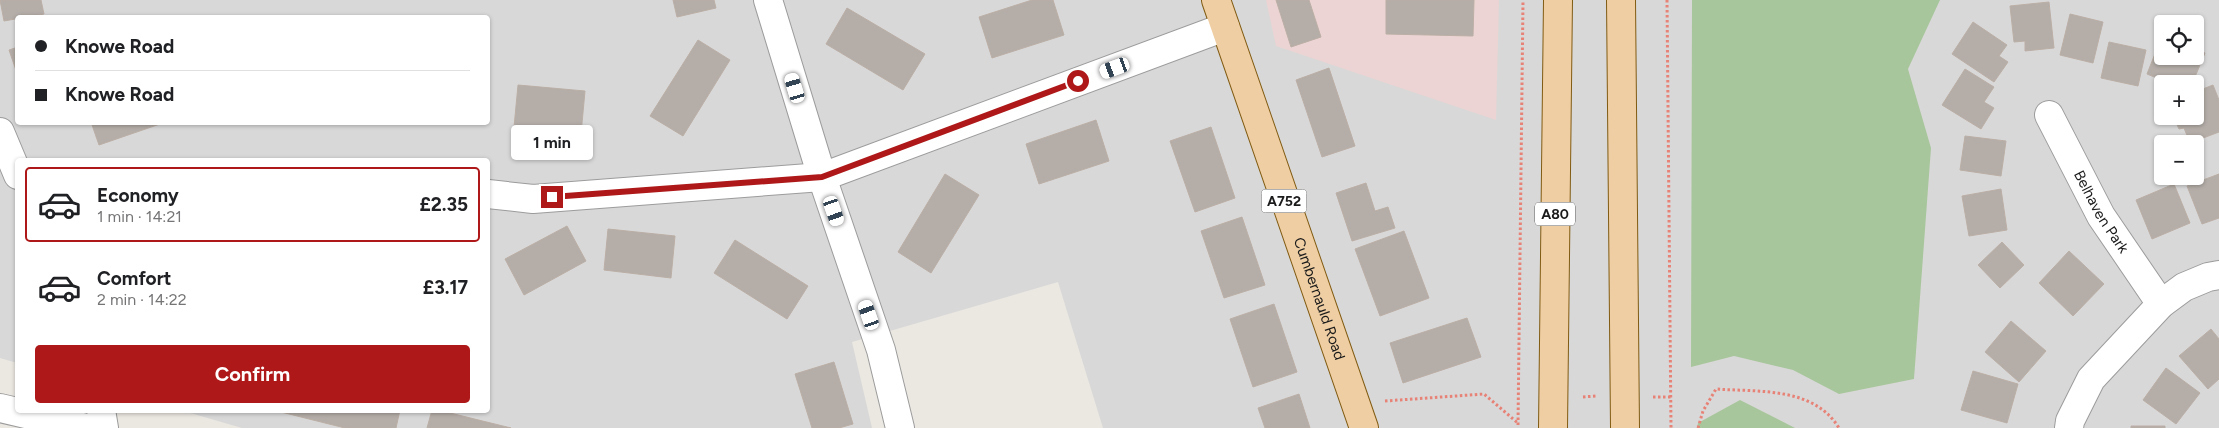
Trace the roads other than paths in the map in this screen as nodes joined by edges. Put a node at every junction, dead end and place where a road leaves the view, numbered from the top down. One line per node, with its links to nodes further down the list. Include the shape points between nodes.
1 (768, 0): 9 (street)
2 (1216, 0): 5 (main road, Cumbernauld Road / A752)
3 (1558, 0): 17 (main road, A80)
4 (1621, 0): 22 (main road)
5 (1225, 27): 9 (street); 21 (main road, Cumbernauld Road / A752)
6 (2049, 115): 12 (street, Belhaven Park, via 2101,216)
7 (0, 132): 8 (street)
8 (15, 168)
9 (822, 177): 10 (street, via 533,199); 20 (street, via 881,350)
10 (490, 194)
11 (2219, 275): 12 (street, via 2184,287)
12 (2161, 304): 23 (street, via 2091,379)
13 (0, 408): 14 (street)
14 (15, 411)
15 (22, 413): 18 (street)
16 (102, 413): 19 (street)
17 (1553, 426)
18 (86, 428)
19 (104, 428)
20 (900, 428)
21 (1364, 428)
22 (1625, 428)
23 (2069, 428)

